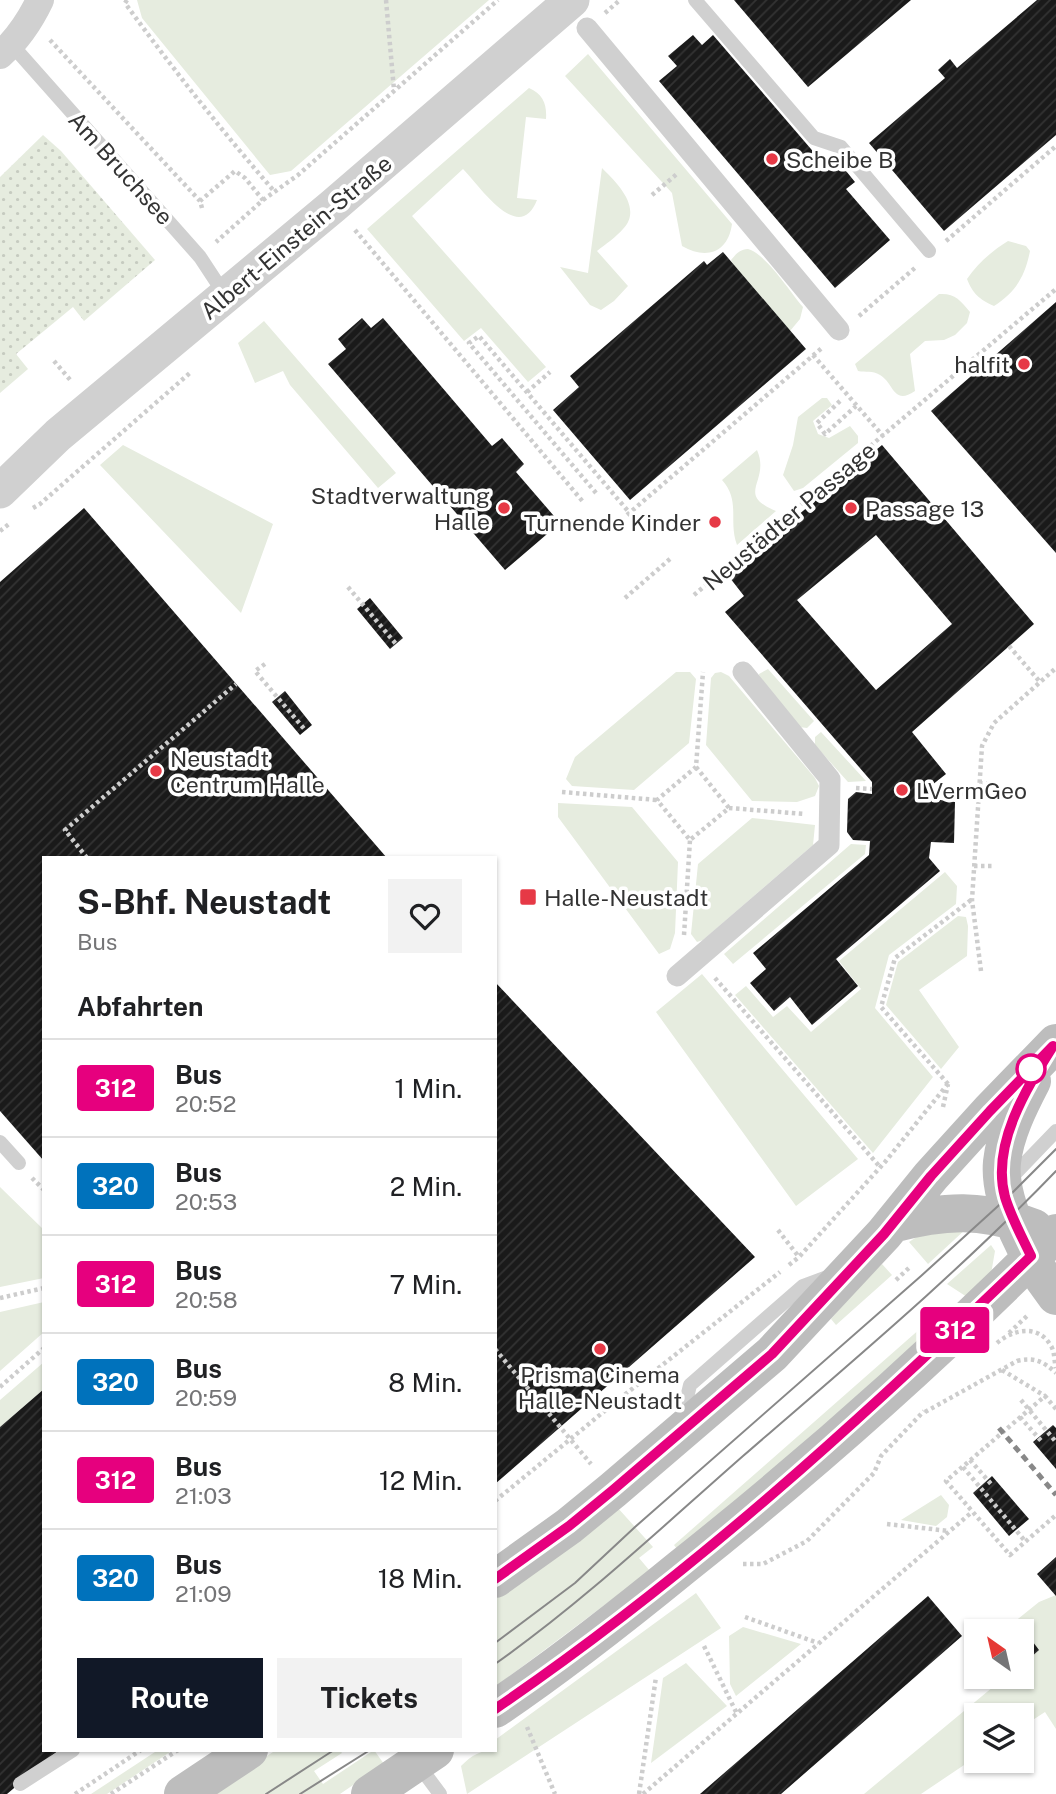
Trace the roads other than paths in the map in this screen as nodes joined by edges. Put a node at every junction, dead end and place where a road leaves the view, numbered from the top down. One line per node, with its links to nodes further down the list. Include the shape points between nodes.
1 (695, 0): 5 (lane, via 814,138 841,147)
2 (35, 10): 4 (street, Am Bruchsee)
3 (580, 14): 6 (street, Albert-Einstein-Straße); 7 (street)
4 (6, 50): 6 (lane, Am Bruchsee, via 200,257)
5 (929, 251)
6 (225, 296): 8 (street, Albert-Einstein-Straße)
7 (839, 330)
8 (6, 481)
9 (743, 672): 10 (street, via 830,779 829,845)
10 (677, 976)
11 (1054, 1045): 15 (main road, via 1014,1118); 16 (main road)
12 (1056, 1131): 15 (lane)
13 (0, 1142): 14 (lane)
14 (19, 1163)
15 (995, 1204): 16 (main road); 17 (main road)
16 (892, 1224): 19 (main road, via 772,1354 587,1512)
17 (1049, 1241): 18 (main road); 20 (main road, via 886,1395 780,1487 629,1612)
18 (1056, 1296)
19 (497, 1578)
20 (505, 1702)
21 (71, 1752): 24 (lane)
22 (246, 1752): 25 (main road)
23 (426, 1756): 26 (main road); 27 (lane)
24 (20, 1783)
25 (183, 1794)
26 (370, 1794)
27 (440, 1794)

